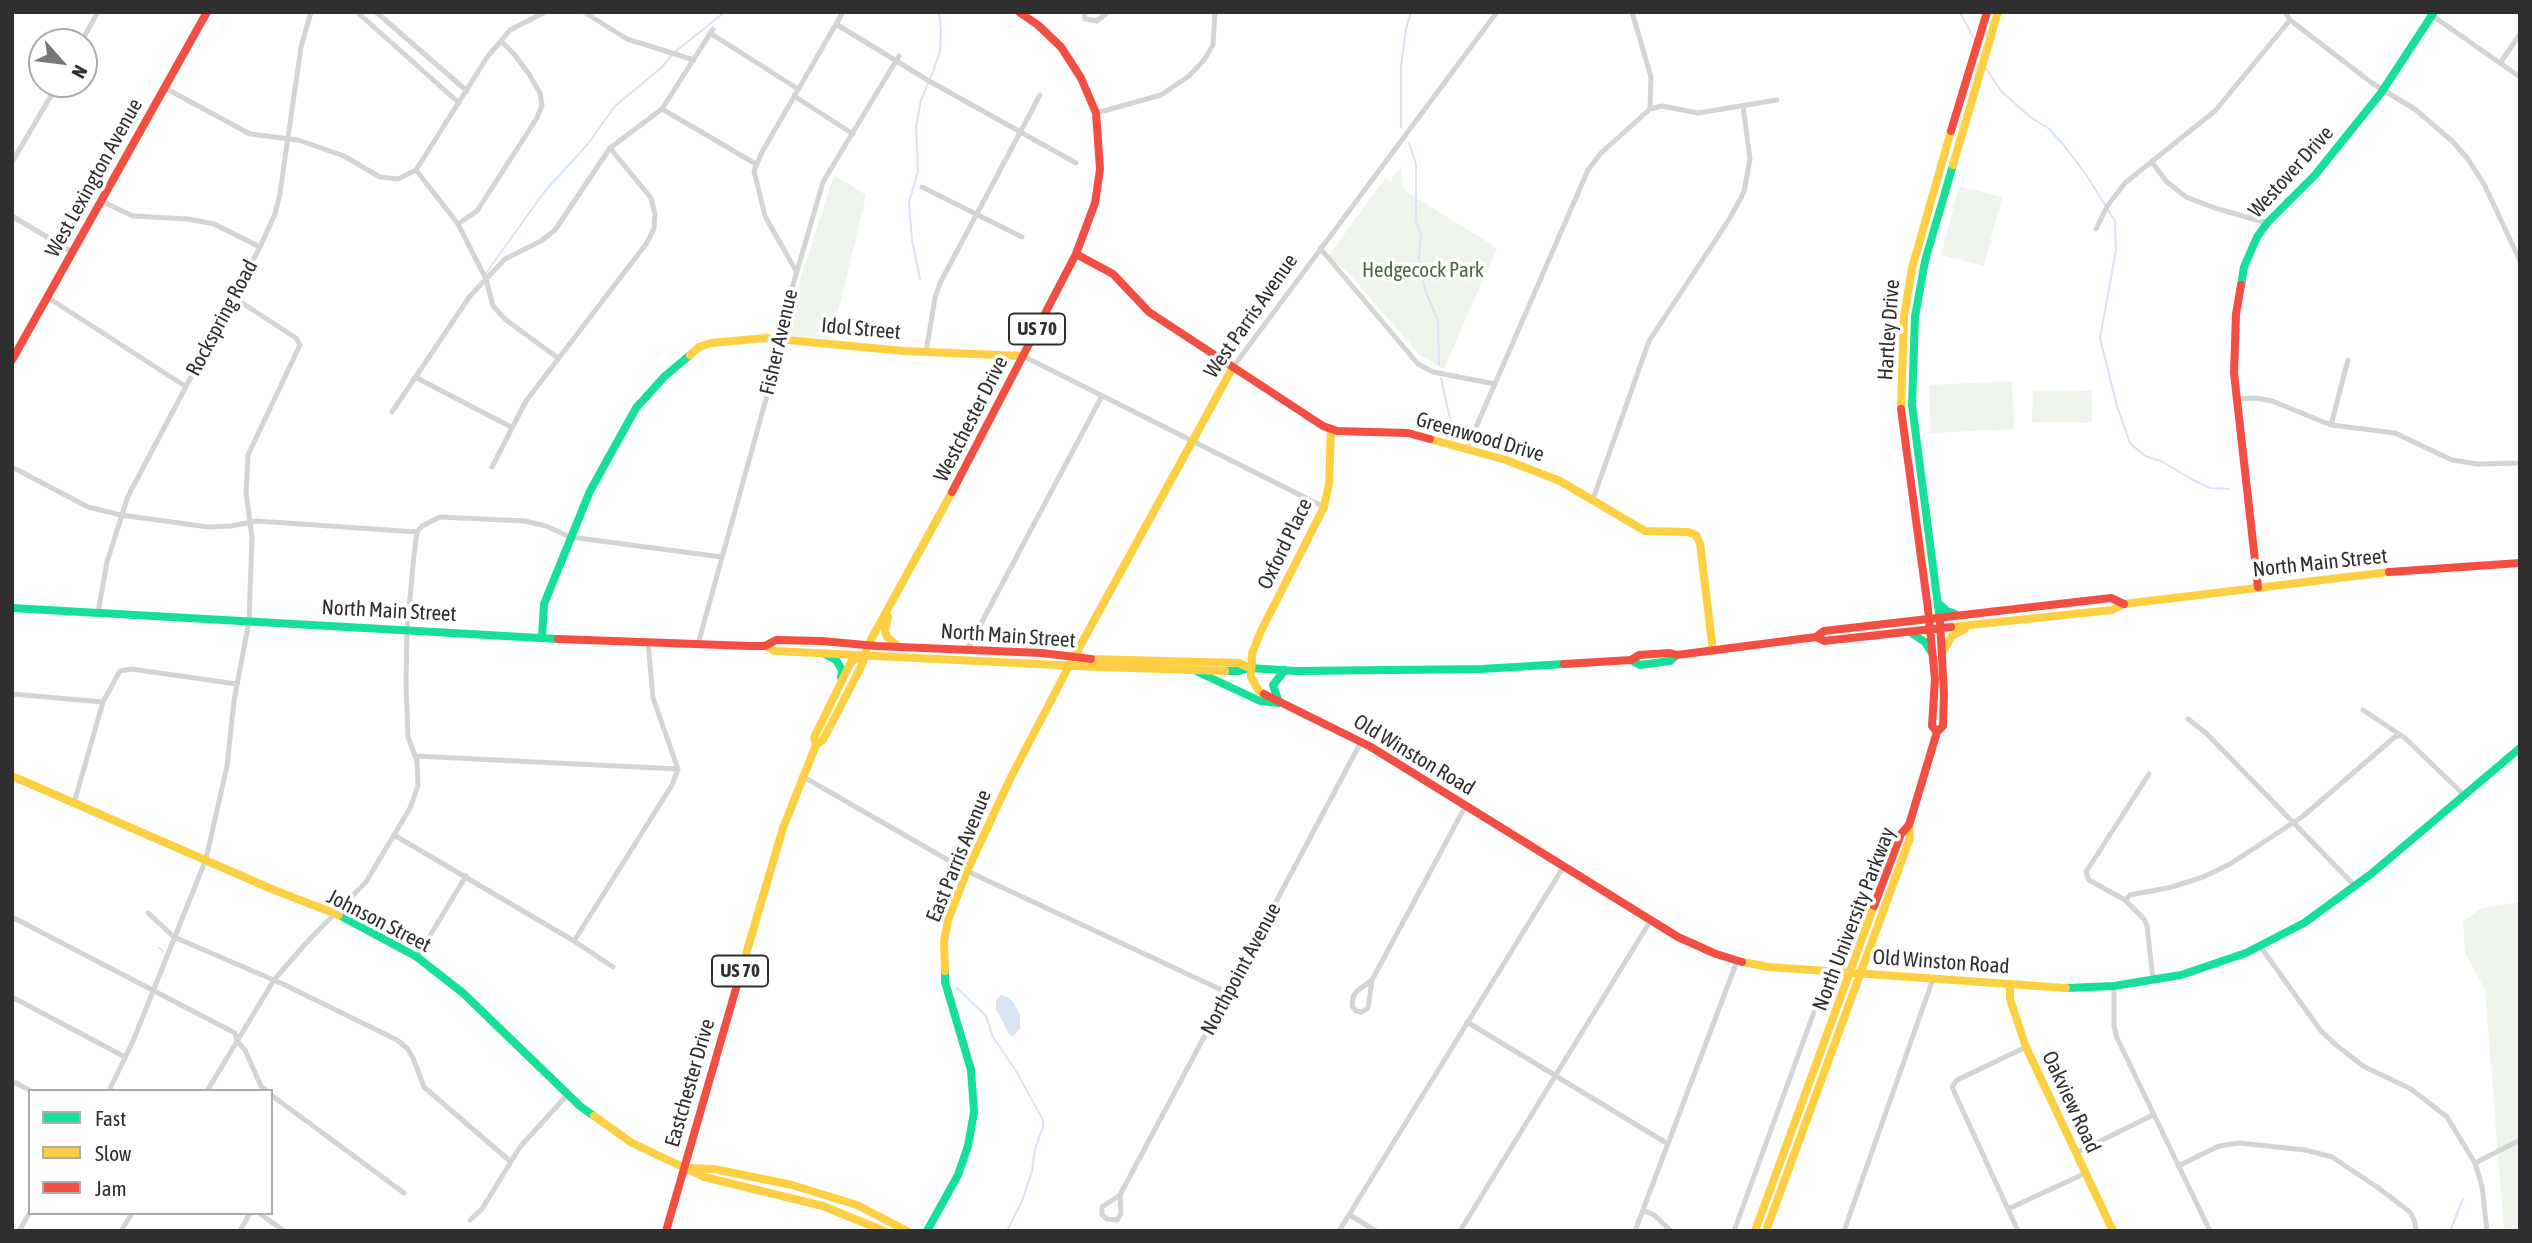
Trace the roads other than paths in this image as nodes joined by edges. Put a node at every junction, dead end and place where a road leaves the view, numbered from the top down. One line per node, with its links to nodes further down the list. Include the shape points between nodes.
1 (98, 12): 21 (street)
2 (207, 12): 28 (street, West Lexington Avenue)
3 (311, 12): 43 (street, Rockspring Road, via 300,47)
4 (357, 12): 36 (street)
5 (376, 12): 31 (street)
6 (545, 12): 23 (street, via 510,30)
7 (584, 12): 25 (street, via 627,39)
8 (843, 12): 20 (street)
9 (1019, 12): 40 (street, Westchester Drive / US 70, via 1061,47 1082,78)
10 (1084, 12): 11 (street, via 1087,20 1097,21)
11 (1108, 12)
12 (1215, 12): 40 (street, via 1213,45 1189,76 1161,95)
13 (1497, 12): 59 (street, West Parris Avenue)
14 (1632, 12): 39 (street, via 1651,77)
15 (1998, 12): 98 (street, Hartley Drive, via 1925,261 1915,317 1912,405)
16 (2284, 12): 19 (street)
17 (2431, 13): 26 (street); 30 (street, Westover Drive)
18 (1986, 16): 104 (street, Hartley Drive, via 1912,268 1904,316 1901,406)
19 (2290, 20): 30 (street); 46 (street, via 2214,111)
20 (836, 24): 24 (street); 29 (street)
21 (89, 28)
22 (2520, 34): 26 (street)
23 (501, 41): 31 (street); 55 (street, via 529,74 542,105 477,211)
24 (897, 58): 41 (street); 42 (street, Fisher Avenue)
25 (694, 60): 29 (street, via 711,31); 38 (street)
26 (2501, 62): 27 (street)
27 (2520, 77)
28 (165, 88): 43 (street, via 250,134); 51 (street, West Lexington Avenue)
29 (798, 89): 33 (street)
30 (2384, 89): 54 (street, Westover Drive, via 2315,175); 62 (street, via 2433,123 2468,159)
31 (467, 91): 36 (street)
32 (1040, 94): 41 (street)
33 (794, 96): 42 (street); 47 (street)
34 (50, 98): 45 (street)
35 (1777, 100): 37 (street)
36 (459, 103): 49 (street)
37 (1743, 106): 39 (street, via 1698,113 1662,106); 88 (street, via 1750,159 1744,192 1649,341)
38 (663, 109): 44 (street); 47 (street)
39 (1650, 109): 75 (street, via 1588,170)
40 (1096, 113): 61 (street, Westchester Drive / US 70, via 1098,186)
41 (1021, 133): 48 (street); 52 (street)
42 (853, 134): 63 (street, Fisher Avenue, via 823,182)
43 (289, 139): 49 (street, via 333,151 390,180); 58 (street, Rockspring Road, via 275,214)
44 (610, 148): 64 (street, via 555,230 505,259); 70 (street, via 650,198 656,222 646,244)
45 (12, 162)
46 (2152, 162): 54 (street, via 2186,197); 56 (street, via 2119,190)
47 (756, 163): 63 (street, via 765,216)
48 (1076, 163)
49 (416, 170): 55 (street)
50 (922, 187): 52 (street)
51 (101, 201): 58 (street, via 133,216 214,224); 60 (street, West Lexington Avenue)
52 (977, 214): 57 (street); 68 (street, via 937,290)
53 (12, 216): 60 (street)
54 (2267, 223): 78 (street, Westover Drive, via 2249,252 2239,288)
55 (458, 224): 64 (street)
56 (2096, 229)
57 (1022, 237)
58 (260, 247): 65 (street, Rockspring Road)
59 (1320, 248): 73 (street, West Parris Avenue); 75 (street, via 1418,365)
60 (72, 252): 66 (street, West Lexington Avenue)
61 (1076, 254): 69 (street, Westchester Drive / US 70); 73 (street, Greenwood Drive, via 1104,268 1149,312)
62 (2520, 261)
63 (796, 271): 67 (street, Fisher Avenue)
64 (486, 279): 70 (street, via 494,306 506,320); 74 (street)
65 (233, 297): 76 (street, Rockspring Road); 91 (street, via 300,345 248,455 245,484)
66 (47, 298): 71 (street, West Lexington Avenue); 76 (street)
67 (779, 339): 68 (street, Idol Street); 93 (street, Idol Street, via 699,347 665,376 636,408); 94 (street, Fisher Avenue)
68 (926, 352): 69 (street, Idol Street)
69 (1023, 356): 77 (street, Idol Street); 97 (street, Westchester Drive / US 70)
70 (558, 359): 81 (street)
71 (12, 360)
72 (2348, 360): 80 (street)
73 (1233, 366): 82 (street, Greenwood Drive); 83 (street, West Parris Avenue)
74 (415, 377): 79 (street); 81 (street)
75 (1494, 384): 84 (street)
76 (185, 386): 90 (street, Rockspring Road)
77 (1102, 396): 83 (street, Idol Street); 120 (street)
78 (2236, 399): 80 (street, via 2272,401); 96 (street, Westover Drive)
79 (392, 412)
80 (2331, 425): 85 (street, via 2395,433 2461,462)
81 (511, 427): 87 (street)
82 (1331, 429): 84 (street, Greenwood Drive, via 1408,433); 89 (street, Oxford Place)
83 (1192, 442): 89 (street, Idol Street); 129 (street, West Parris Avenue)
84 (1467, 447): 88 (street, Greenwood Drive, via 1538,471)
85 (2520, 463)
86 (12, 467): 90 (street, via 88,507)
87 (492, 467)
88 (1593, 499): 121 (street, Greenwood Drive, via 1645,531 1696,535)
89 (1324, 507): 132 (street, Oxford Place, via 1260,633)
90 (121, 514): 91 (street, via 208,527); 101 (street, Rockspring Road)
91 (250, 523): 92 (street); 105 (street)
92 (417, 532): 93 (street, via 437,518 458,518 525,521); 110 (street)
93 (570, 537): 94 (street); 113 (street, Idol Street, via 544,604)
94 (723, 557): 116 (street, Fisher Avenue)
95 (2520, 563): 96 (street, North Main Street, via 2359,574)
96 (2258, 587): 99 (street, North Main Street)
97 (896, 594): 117 (street, Westchester Drive / US 70); 119 (street, via 885,631)
98 (1938, 603): 102 (street); 103 (street, Hartley Drive)
99 (2124, 604): 102 (street, North Main Street, via 2111,598); 106 (street, North Main Street, via 2112,610)
100 (12, 608): 101 (street, North Main Street)
101 (97, 613): 105 (street, North Main Street)
102 (1957, 615): 103 (street, North Main Street)
103 (1940, 617): 104 (street, North Main Street); 109 (street)
104 (1929, 618): 107 (street, North Main Street); 108 (street, Hartley Drive)
105 (249, 621): 110 (street, North Main Street); 135 (street)
106 (1973, 625): 109 (street, North Main Street); 124 (street, via 1952,636)
107 (1843, 628): 112 (street, North Main Street); 114 (street)
108 (1930, 629): 109 (street, North Main Street); 111 (street, North Main Street); 123 (street)
109 (1941, 629): 124 (street)
110 (407, 630): 113 (street, North Main Street); 147 (street, via 408,737)
111 (1908, 631): 114 (street, North Main Street); 123 (street)
112 (1816, 637): 114 (street, North Main Street); 121 (street, North Main Street)
113 (542, 638): 115 (street, North Main Street)
114 (1839, 639)
115 (648, 642): 116 (street, North Main Street); 148 (street, via 653,698)
116 (698, 644): 118 (street, North Main Street)
117 (869, 645): 118 (street, North Main Street, via 776,640); 119 (street, North Main Street); 125 (street, Westchester Drive / US 70)
118 (765, 646): 122 (street, North Main Street, via 775,651)
119 (903, 647): 120 (street, North Main Street)
120 (968, 649): 128 (street); 129 (street, North Main Street)
121 (1713, 651): 127 (street, North Main Street)
122 (824, 653): 125 (street, North Main Street); 137 (street, via 842,670)
123 (1932, 653): 142 (street, via 1932,726)
124 (1942, 653): 142 (street, via 1944,715)
125 (864, 654): 128 (street, North Main Street); 137 (street, Eastchester Drive / US 70, via 851,662); 145 (street, Eastchester Drive / US 70, via 823,740)
126 (1644, 655): 127 (street, North Main Street); 130 (street, North Main Street); 131 (street)
127 (1672, 656): 131 (street, North Main Street)
128 (965, 660): 129 (street, North Main Street)
129 (1072, 660): 132 (street, North Main Street, via 1239,663); 133 (street, North Main Street); 160 (street, East Parris Avenue)
130 (1630, 660): 131 (street, North Main Street); 134 (street, North Main Street, via 1473,669)
131 (1640, 665)
132 (1250, 668): 133 (street, North Main Street); 134 (street, North Main Street); 139 (street, Old Winston Road, via 1259,691)
133 (1190, 669): 139 (street, via 1260,701)
134 (1285, 670): 139 (street, via 1273,685)
135 (237, 684): 138 (street, via 131,669 120,671); 158 (street, via 227,766)
136 (12, 694): 138 (street)
137 (835, 694): 145 (street, Eastchester Drive / US 70, via 814,738)
138 (103, 702): 153 (street)
139 (1279, 704): 144 (street, Old Winston Road)
140 (2363, 710): 143 (street)
141 (2188, 719): 155 (street)
142 (1937, 732): 156 (street)
143 (2401, 736): 152 (street); 155 (street)
144 (1361, 742): 154 (street, Old Winston Road); 183 (street, Northpoint Avenue)
145 (816, 745): 151 (street, Eastchester Drive / US 70)
146 (2520, 748): 152 (street, Old Winston Road)
147 (415, 756): 148 (street); 157 (street, via 418,786)
148 (678, 769): 169 (street)
149 (2149, 774): 163 (street, via 2086,872 2089,880)
150 (12, 776): 153 (street, Johnson Street)
151 (802, 776): 160 (street); 205 (street, Eastchester Drive / US 70, via 761,898)
152 (2464, 795): 162 (street, Old Winston Road)
153 (74, 803): 158 (street, Johnson Street)
154 (1466, 805): 159 (street, Old Winston Road); 178 (street)
155 (2294, 823): 162 (street); 163 (street, via 2203,877)
156 (1909, 825): 174 (street, North University Parkway, via 1901,834); 175 (street, North University Parkway, via 1910,838)
157 (394, 835): 161 (street); 165 (street, via 366,883)
158 (206, 859): 165 (street, Johnson Street); 168 (street)
159 (1564, 866): 167 (street, Old Winston Road); 186 (street)
160 (967, 871): 183 (street); 224 (street, East Parris Avenue, via 948,920 943,963 950,1005 971,1070 973,1123 958,1175)
161 (466, 876): 169 (street); 171 (street)
162 (2355, 886): 170 (street, Old Winston Road, via 2304,923)
163 (2125, 900): 179 (street, via 2147,926)
164 (148, 913): 168 (street)
165 (337, 914): 171 (street, Johnson Street); 177 (street)
166 (12, 917): 182 (street)
167 (1651, 920): 172 (street, Old Winston Road, via 1695,946); 190 (street)
168 (174, 937): 177 (street); 182 (street)
169 (574, 942): 173 (street)
170 (2260, 946): 179 (street, Old Winston Road, via 2214,965); 203 (street, via 2321,1031 2363,1066 2411,1089 2447,1117)
171 (417, 957): 196 (street, Johnson Street, via 463,993)
172 (1737, 961): 174 (street, Old Winston Road); 200 (street)
173 (612, 967)
174 (1850, 973): 175 (street, Old Winston Road); 231 (street, North University Parkway)
175 (1861, 974): 176 (street, Old Winston Road); 232 (street, North University Parkway)
176 (1933, 979): 180 (street, Old Winston Road); 233 (street)
177 (274, 980): 187 (street); 202 (street, via 397,1040 407,1048 424,1087)
178 (1372, 980): 178 (street, via 1368,1008 1356,1011 1353,998)
179 (2152, 980): 181 (street, Old Winston Road)
180 (2010, 984): 181 (street, Old Winston Road); 188 (street, Oakview Road, via 2010,999)
181 (2114, 986): 198 (street, via 2117,1038)
182 (153, 990): 187 (street, via 235,1033); 189 (street)
183 (1228, 993): 208 (street, Northpoint Avenue)
184 (12, 997): 189 (street)
185 (1814, 1012): 230 (street)
186 (1467, 1022): 190 (street); 215 (street)
187 (237, 1041): 194 (street); 195 (street)
188 (2026, 1047): 201 (street, Oakview Road); 209 (street, via 1957,1080 1952,1087)
189 (125, 1057): 193 (street)
190 (1555, 1075): 200 (street); 227 (street)
191 (12, 1081): 192 (street)
192 (28, 1089)
193 (110, 1089)
194 (208, 1089)
195 (265, 1089)
196 (568, 1094): 202 (street); 205 (street, Johnson Street, via 618,1135)
197 (273, 1096): 207 (street)
198 (2153, 1115): 201 (street); 204 (street)
199 (2520, 1140): 203 (street)
200 (1668, 1144): 210 (street)
201 (2076, 1153): 206 (street, Oakview Road)
202 (510, 1161): 216 (street, via 482,1209)
203 (2475, 1163): 238 (street)
204 (2178, 1166): 236 (street); 237 (street, via 2219,1146 2239,1143 2332,1157 2410,1212)
205 (684, 1168): 221 (street, Eastchester Drive / US 70); 222 (street, Johnson Street, via 714,1180 823,1206); 223 (street, Johnson Street, via 714,1169 792,1185 857,1205)
206 (2085, 1173): 209 (street); 235 (street, Oakview Road)
207 (404, 1193)
208 (1120, 1195): 208 (street, Northpoint Avenue, via 1121,1214 1117,1220 1107,1219 1102,1207)
209 (2008, 1209): 234 (street)
210 (1643, 1210): 228 (street); 229 (street)
211 (28, 1215): 217 (street)
212 (131, 1215): 218 (street)
213 (249, 1215): 219 (street)
214 (262, 1215): 220 (street)
215 (1350, 1215): 225 (street); 226 (street)
216 (470, 1220)
217 (19, 1231)
218 (121, 1231)
219 (240, 1231)
220 (284, 1231)
221 (666, 1231)
222 (884, 1231)
223 (907, 1231)
224 (927, 1231)
225 (1339, 1231)
226 (1376, 1231)
227 (1460, 1231)
228 (1635, 1231)
229 (1671, 1231)
230 (1734, 1231)
231 (1755, 1231)
232 (1766, 1231)
233 (1844, 1231)
234 (2018, 1231)
235 (2113, 1231)
236 (2210, 1231)
237 (2416, 1231)
238 (2487, 1231)

